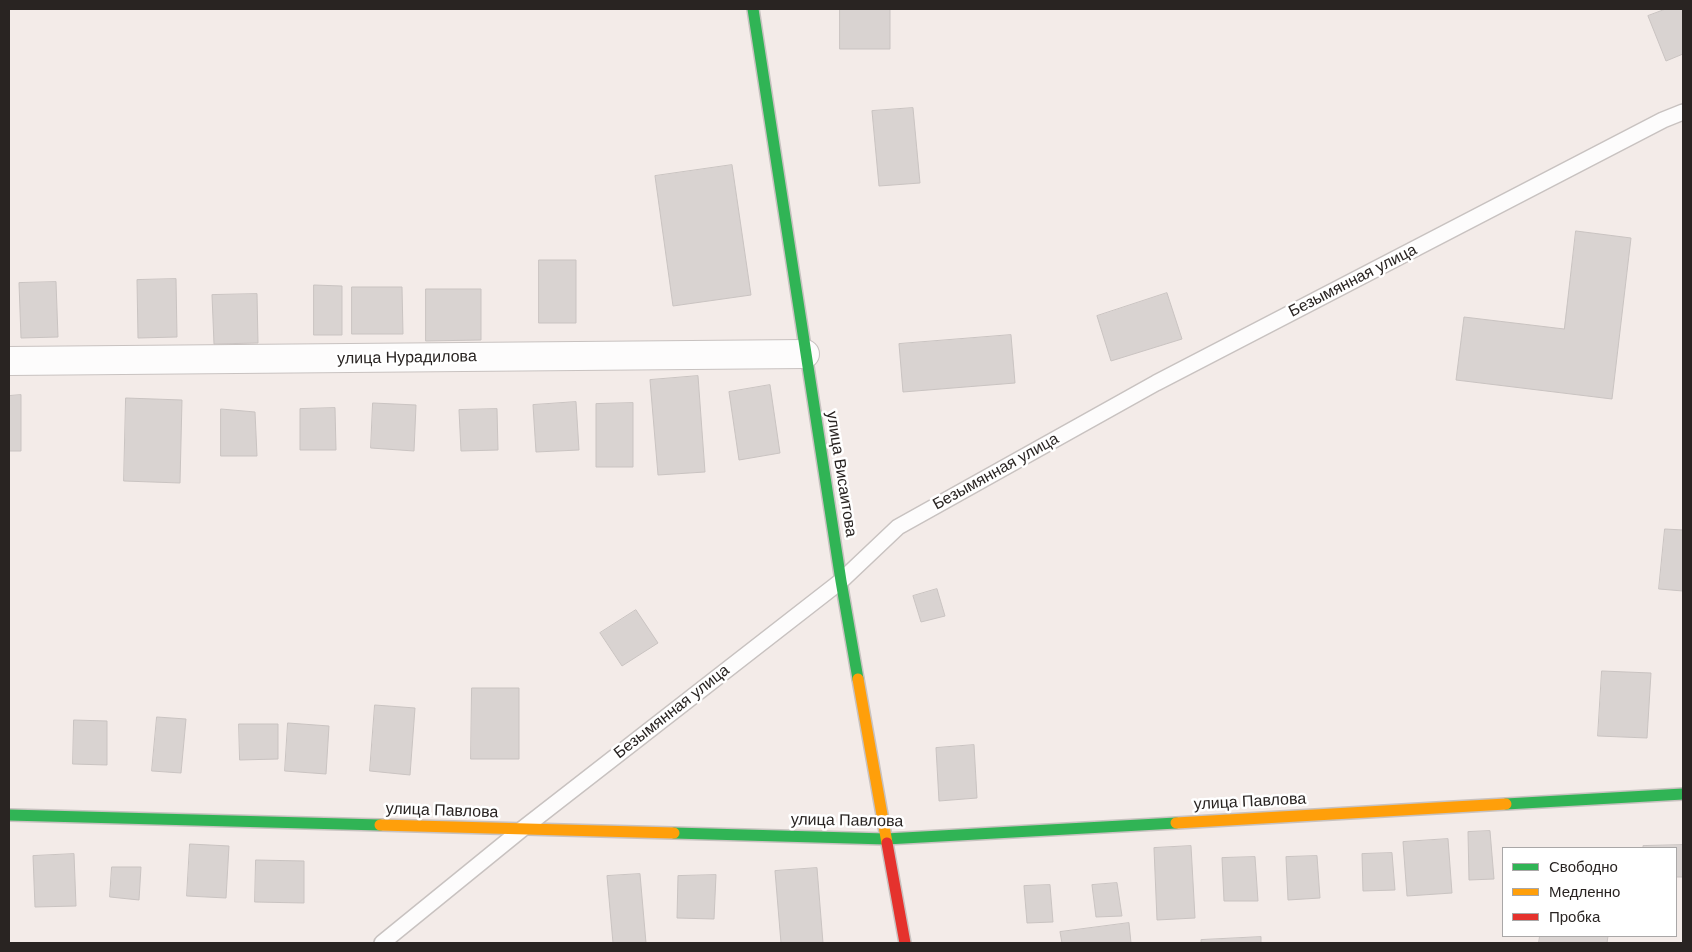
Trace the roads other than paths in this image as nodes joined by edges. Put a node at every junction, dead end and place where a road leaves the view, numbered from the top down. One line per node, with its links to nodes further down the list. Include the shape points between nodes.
1 (753, 9): 3 (street, улица Висаитова)
2 (1683, 112): 5 (lane, Безымянная улица, via 1122,402 898,527)
3 (806, 354): 4 (street, улица Нурадилова); 5 (street, улица Висаитова)
4 (9, 361)
5 (841, 581): 8 (lane, Безымянная улица); 9 (street, улица Висаитова)
6 (1683, 794): 9 (street, улица Павлова)
7 (9, 815): 8 (street, улица Павлова)
8 (521, 830): 9 (street, улица Павлова); 10 (lane, Безымянная улица)
9 (886, 839): 11 (street, улица Висаитова)
10 (382, 943)
11 (904, 943)

